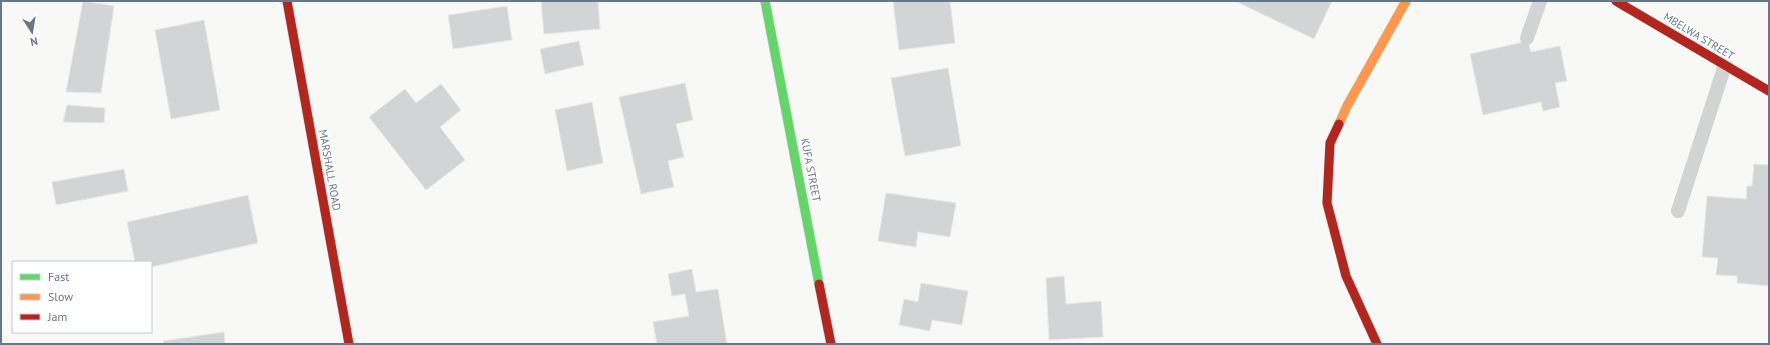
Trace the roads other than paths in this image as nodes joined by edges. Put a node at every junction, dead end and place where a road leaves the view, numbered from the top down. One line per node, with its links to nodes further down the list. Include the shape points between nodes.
1 (287, 1): 10 (street, MARSHALL ROAD)
2 (765, 1): 11 (street, KUFA STREET)
3 (1406, 1): 12 (street, via 1347,106 1330,143 1327,203 1346,276)
4 (1540, 1): 6 (lane)
5 (1616, 1): 7 (street, MBELWA STREET)
6 (1527, 38)
7 (1725, 65): 8 (street, MBELWA STREET); 9 (lane)
8 (1769, 91)
9 (1678, 211)
10 (349, 344)
11 (831, 344)
12 (1377, 344)

